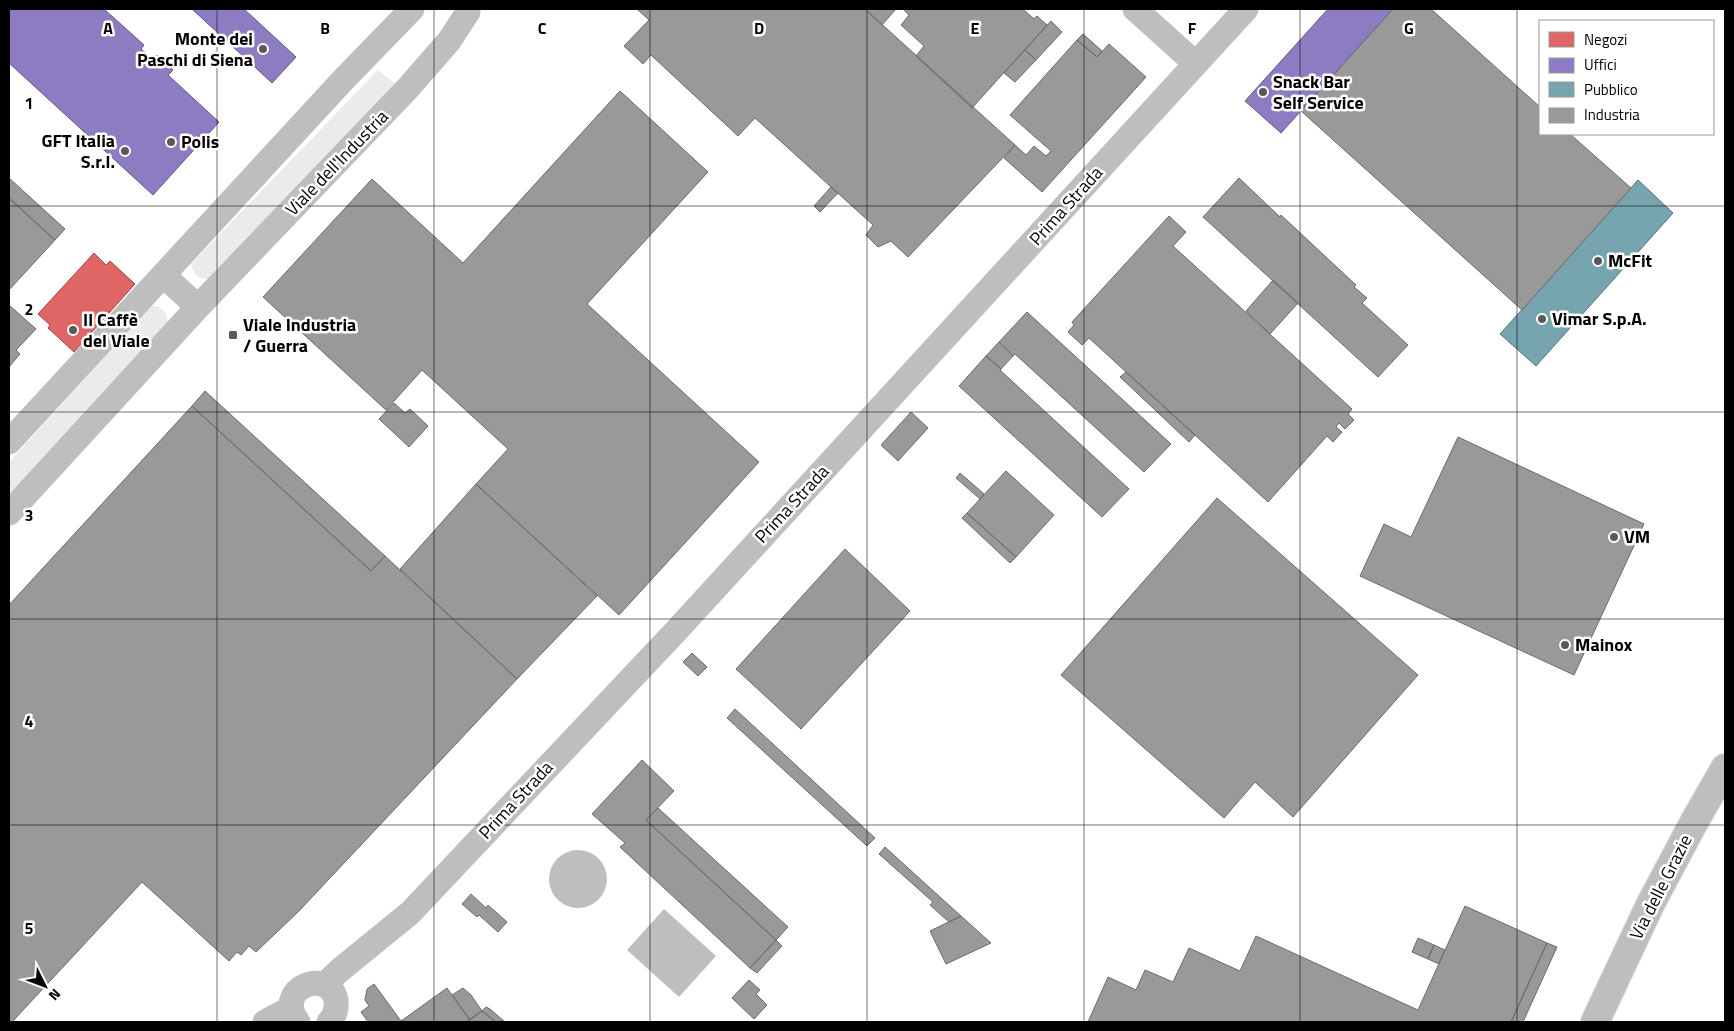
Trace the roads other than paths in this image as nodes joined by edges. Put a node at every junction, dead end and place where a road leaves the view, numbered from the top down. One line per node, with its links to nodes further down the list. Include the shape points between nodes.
1 (412, 9): 6 (street)
2 (1135, 9): 5 (street)
3 (1246, 9): 5 (street, Prima Strada)
4 (467, 10): 7 (street, Viale dell'Industria, via 449,41 408,88)
5 (1196, 64): 13 (street, Prima Strada, via 683,624 502,816 410,913)
6 (163, 275): 7 (street); 8 (street)
7 (198, 306): 9 (street, Viale dell'Industria)
8 (9, 442)
9 (9, 514)
10 (1725, 752): 12 (street, Via delle Grazie)
11 (1725, 768): 12 (main road)
12 (1693, 824): 17 (main road, Via delle Grazie, via 1650,905)
13 (324, 985): 14 (street, via 309,984 296,992 292,1000); 16 (street, via 335,996 336,1011)
14 (295, 1015): 15 (street)
15 (265, 1022)
16 (329, 1022)
17 (1595, 1022)

